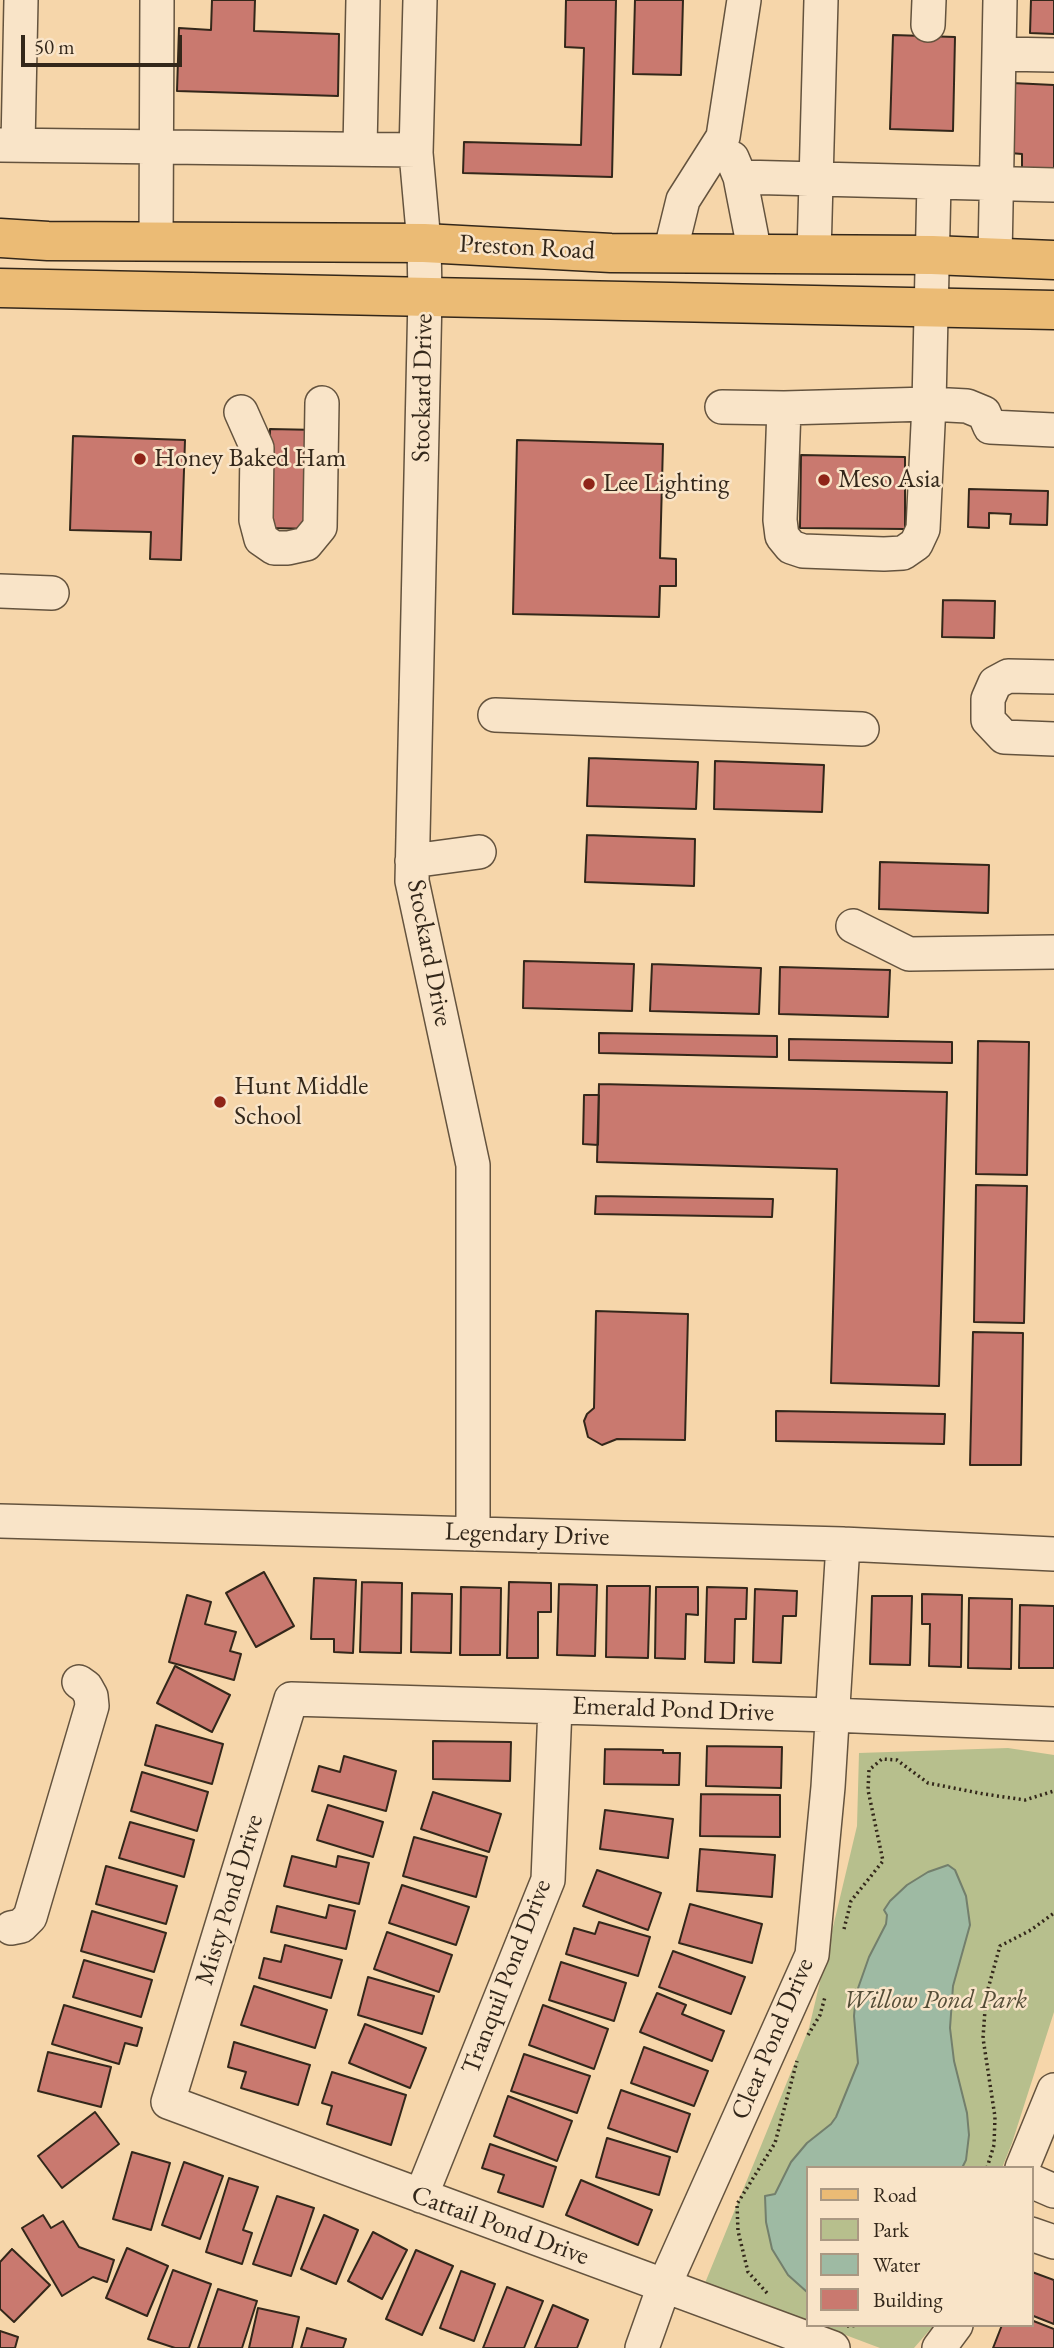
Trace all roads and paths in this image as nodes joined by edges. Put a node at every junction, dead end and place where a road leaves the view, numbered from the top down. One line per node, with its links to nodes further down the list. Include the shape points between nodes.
1 (21, 0): 11 (street)
2 (158, 0): 12 (street)
3 (363, 0): 13 (street)
4 (420, 0): 14 (street, Stockard Drive)
5 (744, 0): 10 (street)
6 (821, 0): 16 (street)
7 (1000, 0): 8 (street)
8 (999, 54): 9 (street); 18 (street)
9 (1054, 55)
10 (723, 138): 15 (street); 23 (street, via 683,200)
11 (9, 145): 12 (street)
12 (155, 146): 13 (street); 21 (street)
13 (360, 149): 14 (street)
14 (416, 150): 22 (street, Stockard Drive)
15 (740, 177): 16 (street); 24 (street)
16 (816, 179): 17 (street); 25 (street)
17 (934, 182): 18 (street); 26 (street)
18 (996, 184): 19 (street); 27 (street)
19 (1054, 186)
20 (0, 239): 21 (main road, Preston Road)
21 (156, 242): 22 (main road, Preston Road)
22 (424, 243): 23 (main road, Preston Road); 30 (street, Stockard Drive)
23 (670, 253): 24 (main road, Preston Road)
24 (755, 254): 25 (main road, Preston Road)
25 (814, 254): 26 (main road, Preston Road)
26 (932, 255): 27 (main road, Preston Road); 31 (street)
27 (995, 257): 28 (main road, Preston Road)
28 (1054, 260)
29 (0, 288): 30 (main road, Preston Road)
30 (425, 296): 31 (main road, Preston Road); 46 (street, Stockard Drive)
31 (931, 307): 32 (main road, Preston Road); 34 (street)
32 (1054, 310)
33 (322, 403): 37 (street, via 320,527 306,544 288,548 274,548 261,540 256,520 257,448)
34 (929, 404): 36 (street); 36 (street, via 923,529 916,544 903,553 884,554 803,551 791,547 782,536); 38 (street, via 967,406 984,413 990,427)
35 (722, 407): 36 (street)
36 (784, 408)
37 (241, 412)
38 (1054, 430)
39 (0, 591): 40 (street)
40 (52, 593)
41 (1054, 677): 44 (street, via 1008,676 995,683 988,699 988,720 1004,737)
42 (495, 715): 43 (street)
43 (862, 729)
44 (1054, 740)
45 (479, 852): 46 (street)
46 (412, 861): 50 (street, Stockard Drive, via 412,881 473,1165)
47 (853, 926): 48 (street, via 909,954)
48 (1054, 952)
49 (0, 1521): 50 (street, Legendary Drive)
50 (473, 1534): 51 (street, Legendary Drive)
51 (843, 1544): 52 (street, Legendary Drive); 56 (street, Clear Pond Drive)
52 (1054, 1554)
53 (79, 1682): 60 (street, via 91,1696 92,1706 30,1917 21,1926)
54 (291, 1699): 55 (street, Emerald Pond Drive); 66 (street, Misty Pond Drive)
55 (555, 1707): 56 (street, Emerald Pond Drive); 71 (street, Tranquil Pond Drive, via 548,1880)
56 (831, 1715): 57 (street, Emerald Pond Drive); 75 (street, Clear Pond Drive, via 812,1955)
57 (1054, 1724)
58 (1054, 1791): 61 (path, via 1025,1800 984,1794 928,1783 897,1760 882,1759 869,1770 868,1790 883,1861 851,1901)
59 (1054, 1913): 67 (path, via 1000,1946 986,1996 983,2038 995,2117)
60 (10, 1928)
61 (842, 1935)
62 (827, 1992): 63 (path)
63 (807, 2038)
64 (800, 2050): 74 (path, via 775,2143 737,2204)
65 (1054, 2090): 68 (street)
66 (168, 2102): 71 (street, Cattail Pond Drive)
67 (988, 2166)
68 (1023, 2166)
69 (1033, 2182): 70 (street)
70 (1054, 2190)
71 (421, 2196): 75 (street, Cattail Pond Drive)
72 (1033, 2235): 73 (street)
73 (1054, 2242)
74 (748, 2272)
75 (664, 2286): 77 (street, Clear Pond Drive); 78 (street, Cattail Pond Drive)
76 (955, 2327): 79 (street)
77 (642, 2348)
78 (833, 2348)
79 (939, 2348)

